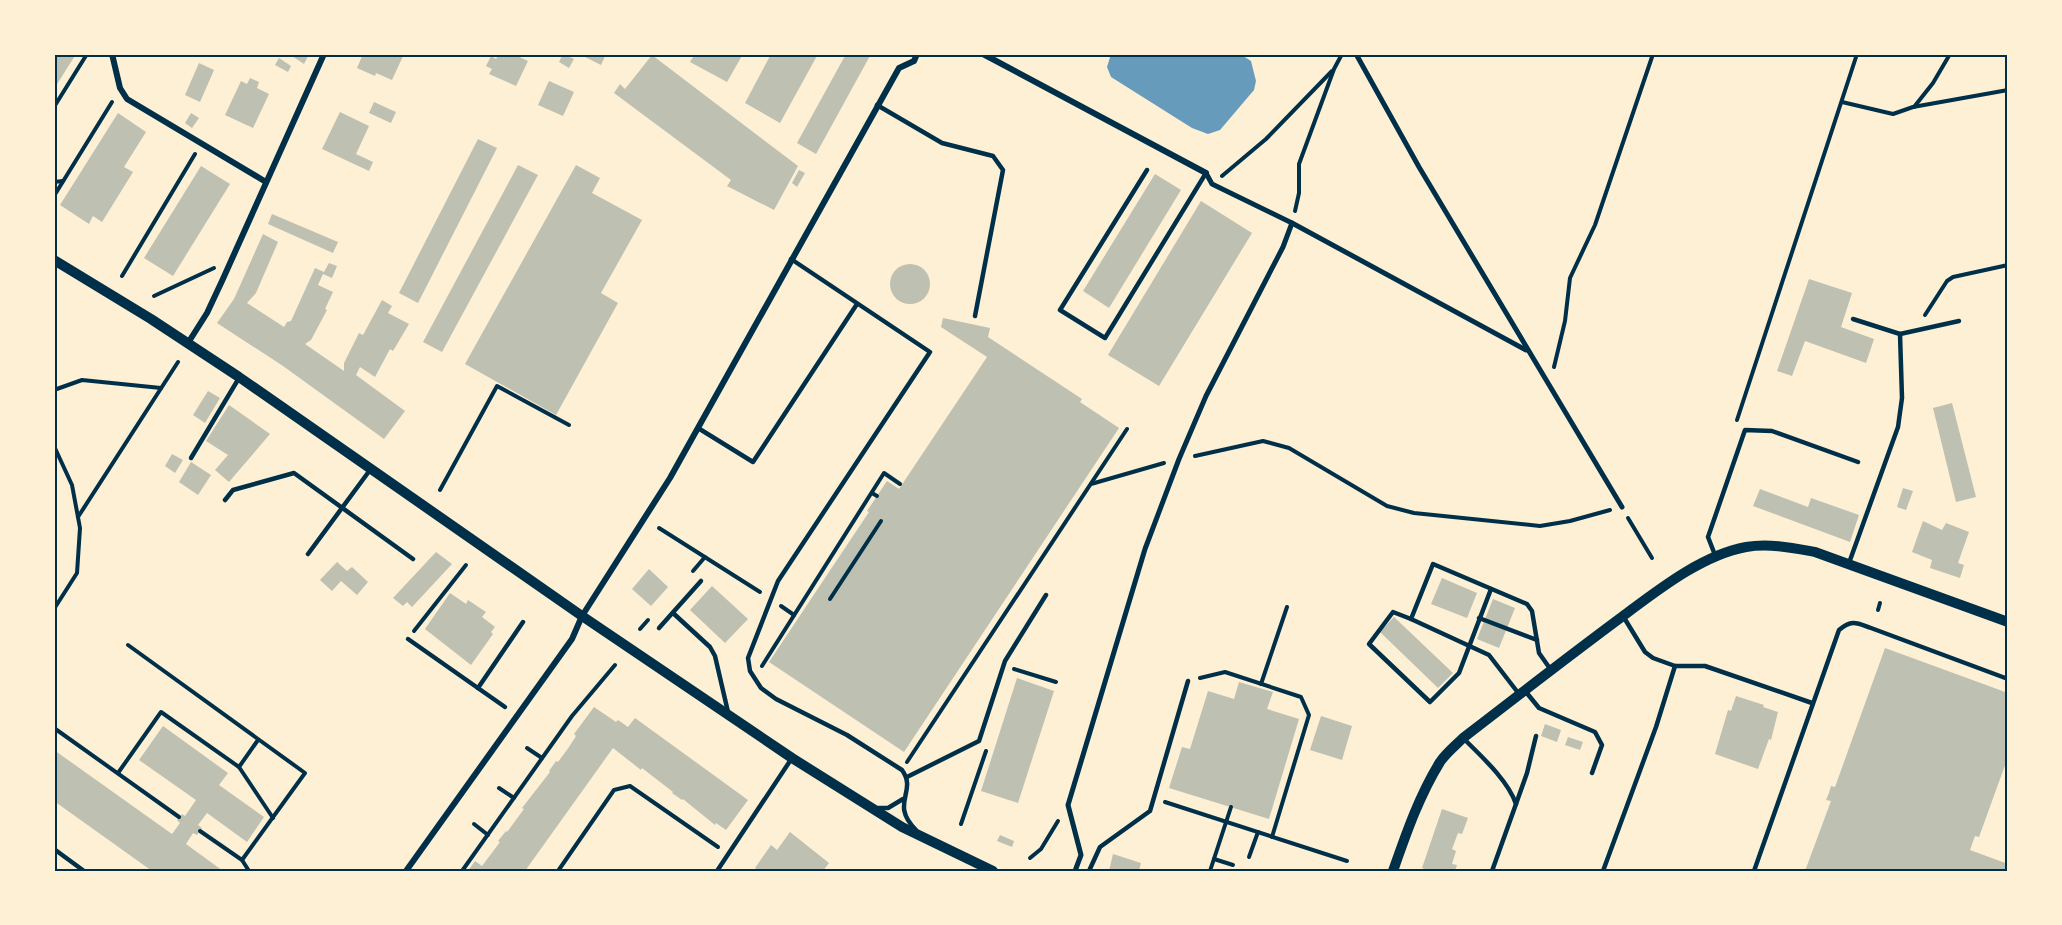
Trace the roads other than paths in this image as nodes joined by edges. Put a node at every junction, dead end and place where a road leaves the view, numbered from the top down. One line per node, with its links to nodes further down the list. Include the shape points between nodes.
1 (112, 54): 9 (street, via 120,88 127,99)
2 (324, 54): 9 (street)
3 (917, 54): 6 (street, via 914,61 898,68)
4 (983, 54): 8 (street)
5 (1356, 54): 19 (street)
6 (877, 105): 12 (street); 14 (lane, via 942,143 993,156 1003,170)
7 (1147, 170): 8 (lane, via 1060,310 1105,338)
8 (1206, 173): 10 (street, via 1212,184)
9 (266, 183): 18 (street, via 207,313)
10 (1292, 223): 19 (street); 69 (street, via 1206,396 1145,549 1068,805 1081,855)
11 (54, 260): 18 (street)
12 (791, 260): 13 (lane); 21 (street)
13 (857, 304): 21 (lane, via 753,462); 59 (lane, via 930,352 778,581 748,658 750,671 761,688 847,735)
14 (975, 316)
15 (1853, 319): 17 (lane)
16 (1959, 321): 17 (lane)
17 (1900, 334): 31 (lane, via 1902,398 1898,427)
18 (188, 343): 20 (street)
19 (1527, 350): 26 (street)
20 (239, 377): 22 (lane); 24 (street)
21 (698, 428): 36 (street)
22 (191, 458)
23 (1858, 462): 29 (lane, via 1772,431 1745,430 1708,537)
24 (371, 469): 27 (lane); 36 (street)
25 (225, 500): 27 (lane, via 233,490 294,473)
26 (1622, 507)
27 (342, 508): 28 (lane); 30 (lane)
28 (308, 554)
29 (1716, 557): 31 (street, via 1746,547 1781,546 1815,552); 37 (street, via 1684,573)
30 (413, 559)
31 (1848, 564): 41 (street)
32 (701, 581): 35 (lane)
33 (1491, 589): 38 (lane); 39 (lane, via 1433,564); 44 (lane, via 1527,604 1533,611)
34 (1046, 595): 59 (lane, via 1005,661 979,741)
35 (673, 613): 42 (lane); 54 (lane, via 715,656)
36 (582, 616): 54 (street); 66 (street, via 572,639)
37 (1623, 616): 46 (lane, via 1645,652); 47 (street)
38 (1479, 618): 44 (lane); 45 (lane)
39 (1411, 619): 45 (lane); 45 (lane, via 1392,612 1369,644 1430,702 1459,673)
40 (523, 622): 50 (lane)
41 (2008, 622)
42 (659, 628)
43 (408, 639): 50 (lane)
44 (1537, 640): 47 (lane, via 1539,653)
45 (1468, 646): 51 (lane, via 1489,655)
46 (1675, 666): 52 (lane, via 1705,666); 73 (lane)
47 (1551, 670): 51 (street)
48 (2008, 679): 52 (lane, via 1854,622 1839,630)
49 (1188, 681): 70 (lane, via 1150,811 1100,847)
50 (478, 688): 53 (lane)
51 (1521, 692): 56 (street); 58 (lane, via 1539,708 1595,732 1602,745)
52 (1812, 703): 74 (lane)
53 (505, 707)
54 (729, 715): 57 (street)
55 (1536, 735): 61 (lane)
56 (1462, 738): 61 (lane, via 1513,795); 71 (street, via 1441,760 1404,838)
57 (792, 758): 62 (street); 67 (lane)
58 (1592, 773)
59 (907, 777): 60 (lane)
60 (903, 799): 62 (lane, via 888,808); 63 (lane, via 904,813)
61 (1516, 804): 72 (lane)
62 (866, 806): 63 (street)
63 (922, 836): 68 (street)
64 (54, 849): 65 (lane)
65 (84, 871)
66 (406, 871)
67 (717, 871)
68 (993, 871)
69 (1075, 871)
70 (1089, 871)
71 (1393, 871)
72 (1492, 871)
73 (1603, 871)
74 (1754, 871)

